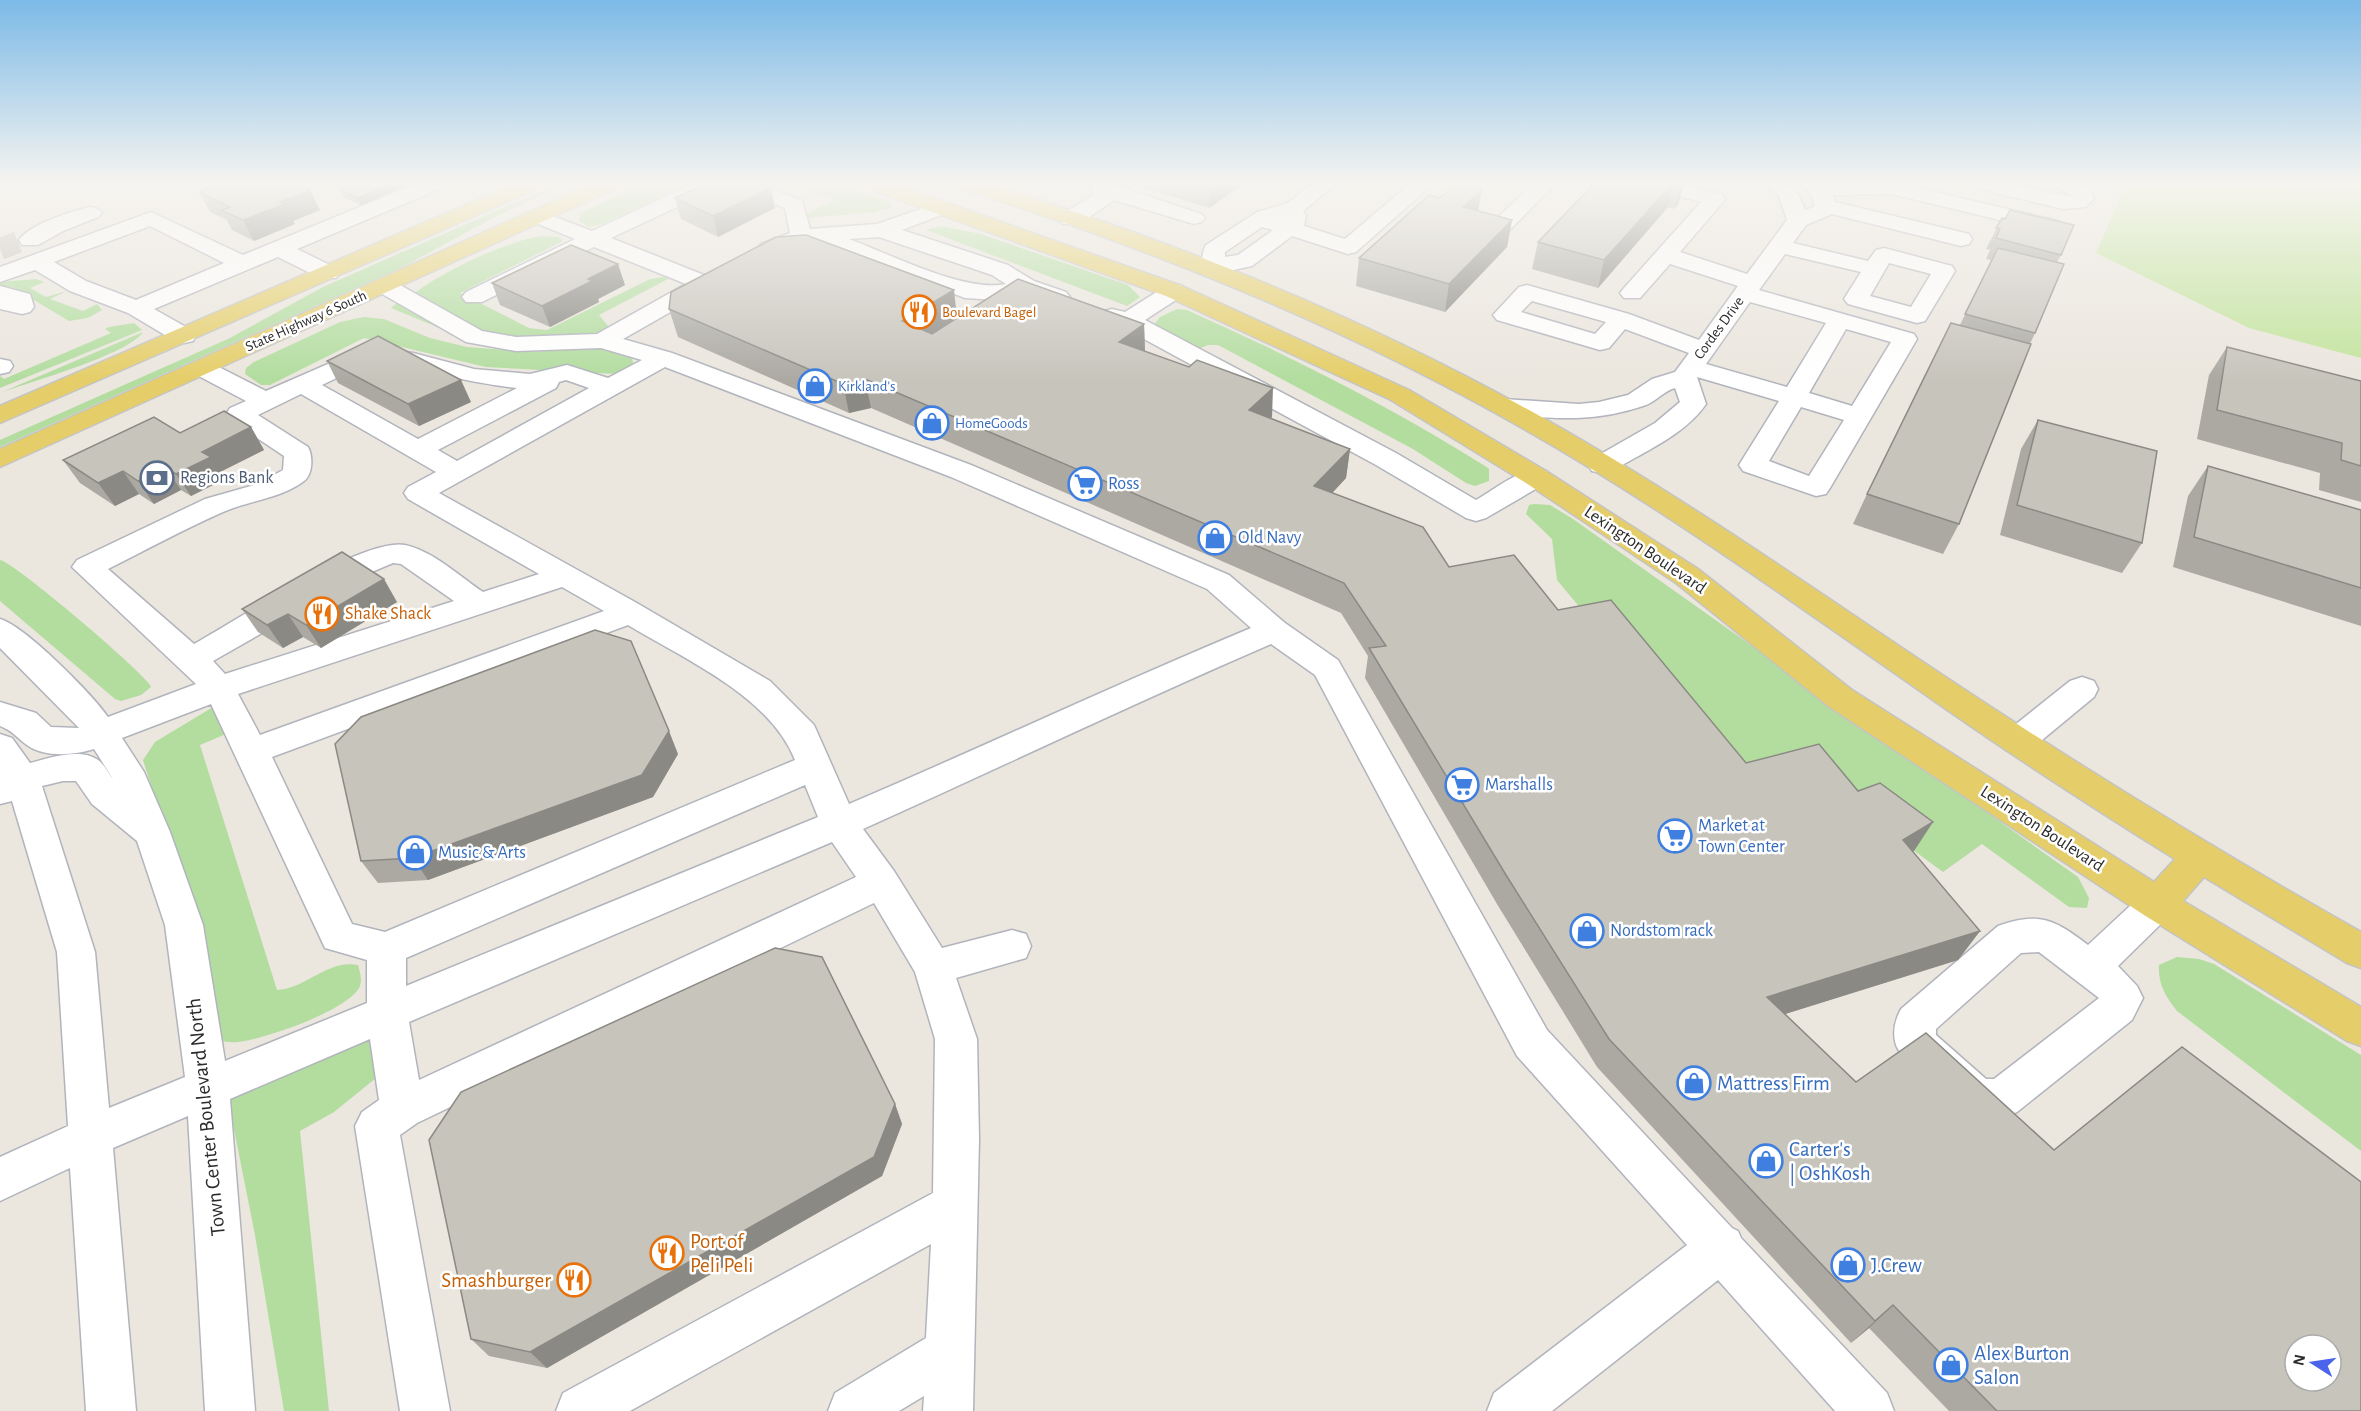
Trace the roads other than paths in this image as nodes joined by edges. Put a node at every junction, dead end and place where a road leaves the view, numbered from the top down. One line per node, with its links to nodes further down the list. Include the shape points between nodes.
1 (52, 249): 19 (street)
2 (213, 249): 20 (street)
3 (279, 249): 20 (street); 23 (street)
4 (383, 249): 23 (main road, State Highway 6 South)
5 (467, 249): 25 (main road, State Highway 6 South)
6 (575, 249): 31 (street)
7 (616, 249): 24 (street)
8 (771, 249): 24 (street)
9 (848, 249): 26 (street, via 965,291 996,293)
10 (942, 249): 26 (street, via 1000,270)
11 (1056, 249): 28 (main road, Lexington Boulevard)
12 (1161, 249): 21 (main road)
13 (1216, 249): 21 (street)
14 (1258, 249): 21 (street, via 1244,261)
15 (1671, 249): 18 (street)
16 (1777, 249): 27 (street, Cordes Drive)
17 (1791, 249): 22 (street)
18 (1666, 255): 27 (street); 30 (street)
19 (22, 258): 33 (street, via 78,286)
20 (243, 264): 33 (street)
21 (1212, 266): 28 (main road); 47 (main road, via 1354,330)
22 (1874, 269)
23 (328, 273): 37 (main road, State Highway 6 South)
24 (704, 283): 38 (street)
25 (385, 286): 38 (street, via 475,337 516,344); 41 (main road, State Highway 6 South)
26 (1026, 286): 36 (street)
27 (1748, 288): 35 (street); 40 (street, Cordes Drive)
28 (1174, 291): 36 (street); 54 (main road, Lexington Boulevard, via 1400,395)
29 (0, 293): 32 (street, via 22,299)
30 (1632, 293)
31 (474, 297)
32 (11, 305)
33 (136, 308): 37 (street)
34 (1621, 319): 40 (street)
35 (1840, 320): 45 (street); 49 (street, via 1905,339)
36 (1128, 321): 54 (street, via 1386,459 1476,512)
37 (184, 336): 48 (main road, State Highway 6 South)
38 (602, 341): 39 (street)
39 (663, 358): 44 (street); 59 (street, via 961,471 1218,582)
40 (1693, 365): 45 (street); 47 (street, Cordes Drive, via 1637,400 1600,410); 52 (street, Cordes Drive, via 1693,404 1664,429)
41 (202, 368): 46 (street); 51 (main road, State Highway 6 South)
42 (567, 372): 43 (street, via 530,382 473,376 413,360 367,354); 44 (street); 50 (street)
43 (302, 384): 46 (street); 50 (street)
44 (610, 387): 53 (street)
45 (1795, 398): 49 (street); 49 (street, via 1753,465 1816,488)
46 (266, 401): 60 (street, via 238,414 298,453 296,474 268,490 215,505 87,567)
47 (1504, 407): 52 (main road)
48 (0, 415)
49 (1858, 416)
50 (419, 449): 53 (street)
51 (0, 459)
52 (1602, 465): 54 (main road); 65 (main road)
53 (457, 472): 55 (street, via 418,494)
54 (1536, 477): 74 (main road, Lexington Boulevard, via 1687,576 1840,698)
55 (565, 576): 56 (street); 57 (street)
56 (491, 599): 60 (street, via 402,554 389,555 351,569); 61 (street)
57 (630, 613): 67 (street); 68 (street, via 758,689 802,734)
58 (0, 630): 64 (street, Town Center Boulevard North, via 42,668)
59 (1274, 631): 70 (street); 87 (street, via 1327,668 1533,1043)
60 (192, 660): 61 (street)
61 (219, 688): 64 (street); 67 (street)
62 (2082, 688): 65 (street)
63 (0, 714): 64 (street, via 24,722 41,738 82,740)
64 (101, 734): 71 (street, Town Center Boulevard North, via 127,772)
65 (2018, 741): 72 (main road)
66 (0, 747): 69 (street)
67 (252, 751): 76 (street, via 339,937)
68 (815, 766): 70 (street); 76 (street)
69 (12, 785): 71 (street, via 49,769 69,766 86,770 104,794); 84 (street, via 76,952)
70 (839, 824): 73 (street); 80 (street)
71 (152, 832): 82 (street, Town Center Boulevard North, via 184,926)
72 (2201, 856): 74 (main road); 77 (main road)
73 (881, 882): 78 (street); 83 (street)
74 (2157, 904): 79 (street); 81 (main road, Lexington Boulevard)
75 (1012, 946): 78 (street)
76 (386, 949): 80 (street)
77 (2361, 951)
78 (933, 967): 86 (street, via 956,1039)
79 (2090, 968): 79 (street, via 2046,935 2012,937 1915,1022 1916,1043 1978,1099 2002,1098 2118,1007 2123,998)
80 (387, 1013): 82 (street); 83 (street)
81 (2361, 1028)
82 (208, 1088): 84 (street); 90 (street, Town Center Boulevard North)
83 (402, 1109): 91 (street, via 377,1126)
84 (90, 1137): 85 (street); 89 (street)
85 (0, 1179)
86 (954, 1206): 88 (street); 92 (street)
87 (1722, 1247): 95 (street); 96 (street)
88 (950, 1352): 93 (street); 94 (street)
89 (111, 1411)
90 (230, 1411)
91 (425, 1411)
92 (581, 1411)
93 (853, 1411)
94 (948, 1411)
95 (1512, 1411)
96 (1869, 1411)

